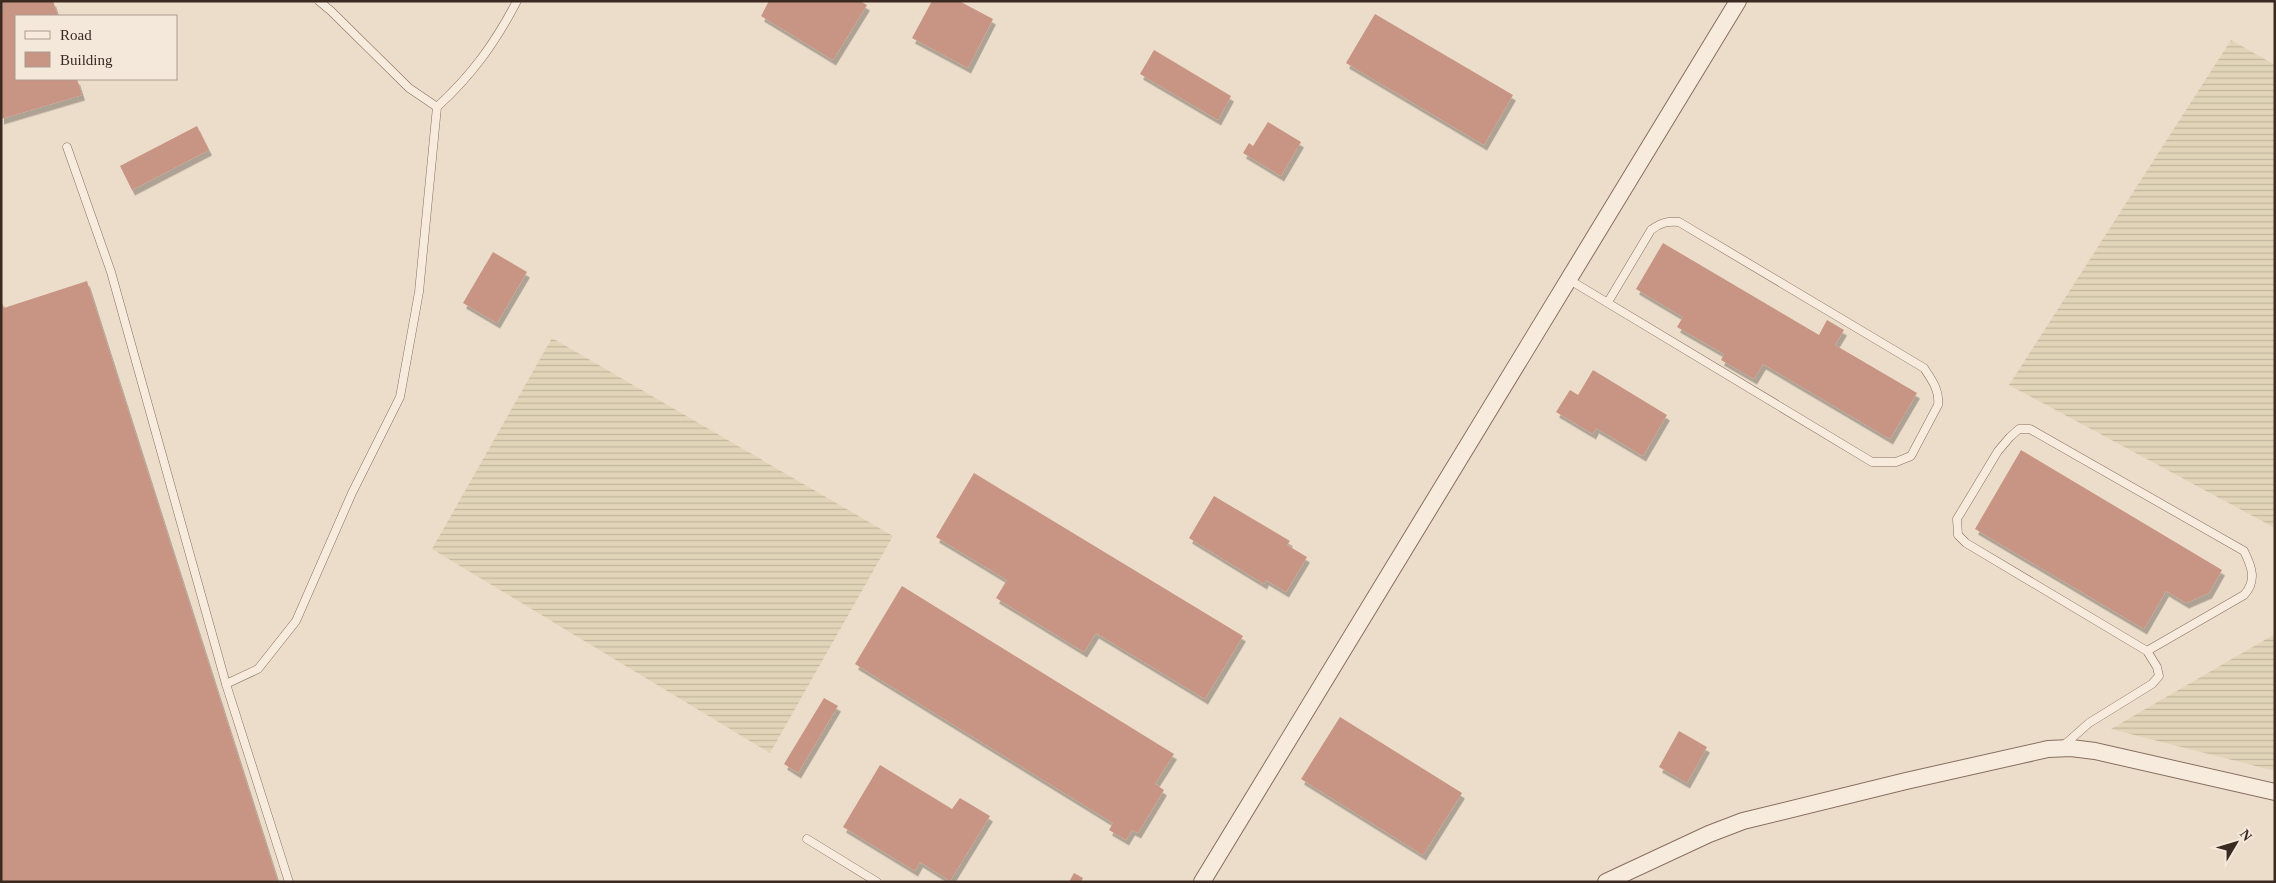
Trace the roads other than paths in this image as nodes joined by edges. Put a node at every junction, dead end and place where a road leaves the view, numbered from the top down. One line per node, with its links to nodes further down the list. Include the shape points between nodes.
1 (319, 1): 4 (lane, via 408,88)
2 (517, 1): 4 (lane, via 499,36 461,86)
3 (1738, 1): 6 (street)
4 (437, 108): 9 (lane, via 419,292 400,397 352,493 296,621 258,669)
5 (67, 147): 9 (lane, via 111,272)
6 (1568, 279): 7 (lane); 15 (street)
7 (1608, 302): 7 (lane, via 1872,462 1896,462 1911,456 1938,405 1936,389 1924,368 1679,222 1658,224 1651,230)
8 (2147, 651): 8 (lane, via 2244,595 2251,587 2253,576 2244,551 2030,430 2019,429 1998,451 1957,519 1958,535 1966,543); 10 (lane, via 2157,667 2158,676 2152,684 2089,723)
9 (226, 684): 13 (lane)
10 (2059, 748): 11 (street, via 2095,751); 16 (street, via 1906,781 1744,822 1708,834)
11 (2275, 792)
12 (807, 839): 14 (lane)
13 (289, 882)
14 (877, 882)
15 (1202, 882)
16 (1606, 882)

